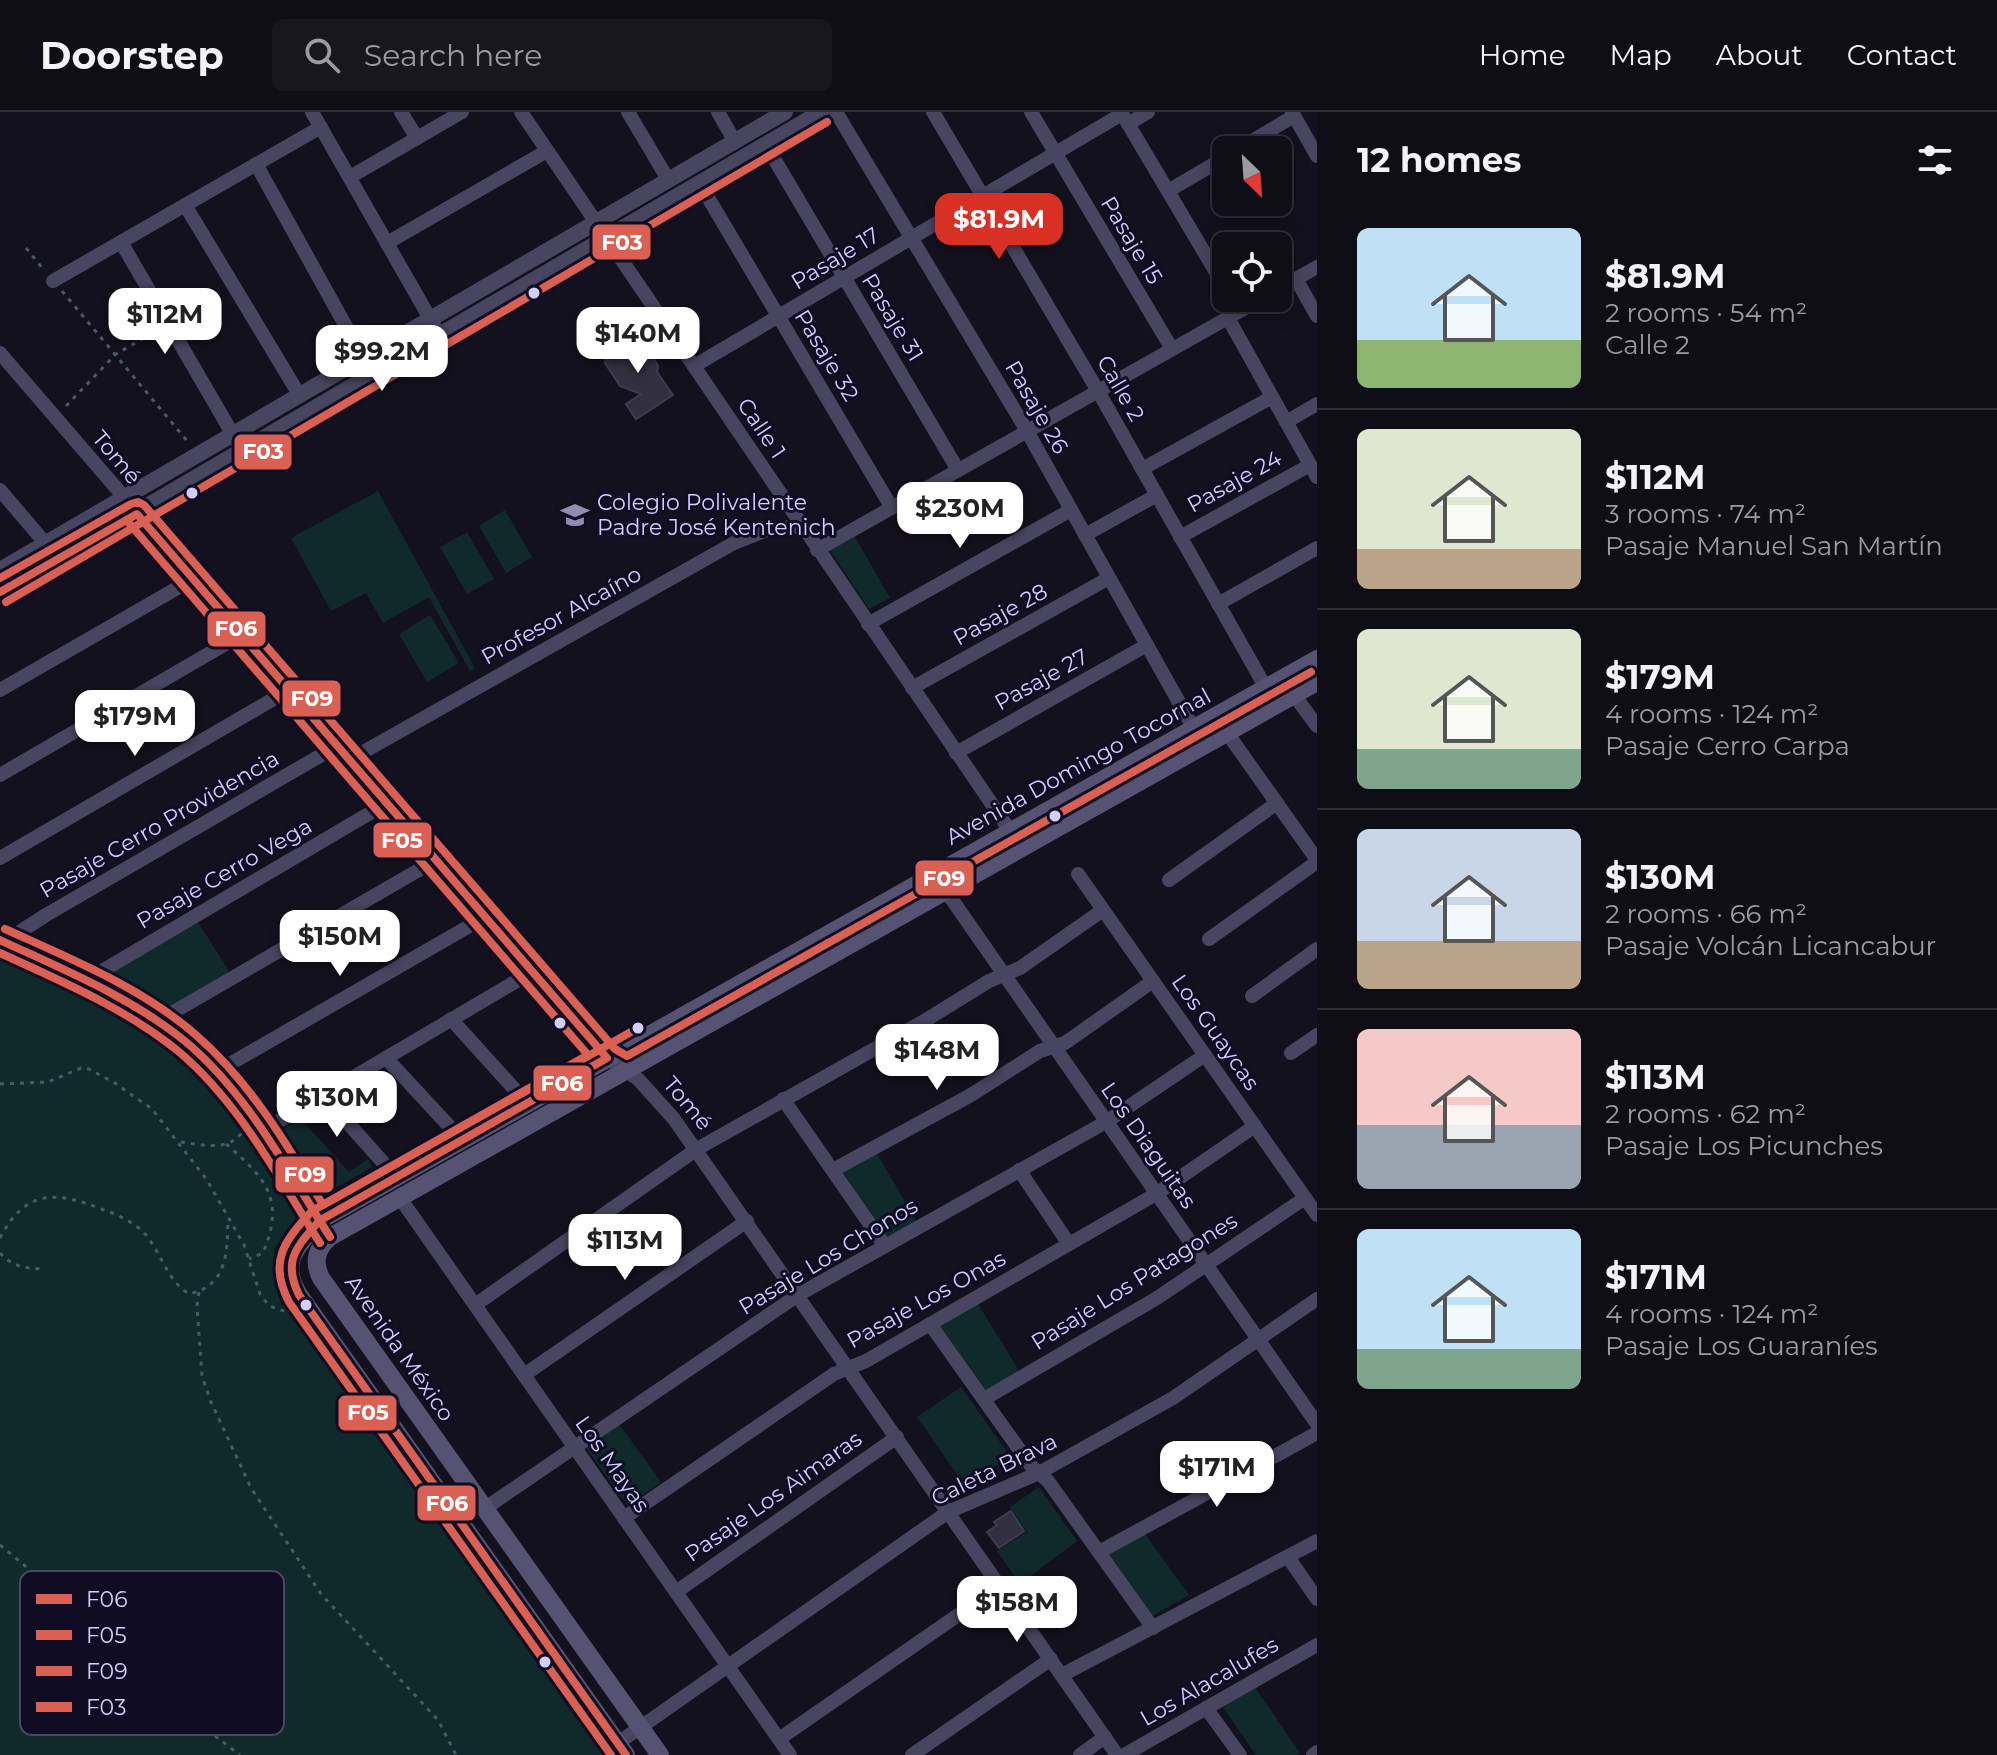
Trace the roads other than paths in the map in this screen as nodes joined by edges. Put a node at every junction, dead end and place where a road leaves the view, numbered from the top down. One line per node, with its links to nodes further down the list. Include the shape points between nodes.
1 (312, 112): 15 (street)
2 (401, 112): 17 (street)
3 (462, 112): 17 (street)
4 (521, 112): 20 (street, Calle 1)
5 (628, 112): 26 (street)
6 (718, 112): 18 (street)
7 (785, 112): 18 (street)
8 (821, 112): 19 (street)
9 (836, 112): 33 (street, Pasaje 26)
10 (933, 112): 29 (street, Calle 2)
11 (1031, 112): 21 (street, Pasaje 15)
12 (1148, 112): 14 (street, Pasaje 17)
13 (1293, 114): 16 (street); 22 (street)
14 (1123, 117): 21 (street, Pasaje 17); 28 (street)
15 (321, 127): 23 (street); 25 (street)
16 (1259, 136)
17 (417, 138): 25 (street)
18 (735, 142): 26 (street)
19 (766, 145): 27 (street); 38 (street, Pasaje 31)
20 (547, 151): 31 (street, Calle 1); 35 (street)
21 (1055, 153): 29 (street, Pasaje 17); 49 (street, Pasaje 15)
22 (1317, 156)
23 (256, 164): 30 (street); 51 (street)
24 (1212, 165): 28 (street)
25 (350, 177): 35 (street)
26 (669, 181): 31 (street)
27 (700, 184): 32 (street); 46 (street, Pasaje 32)
28 (1168, 191): 36 (street)
29 (983, 196): 33 (street, Pasaje 17); 53 (street, Calle 2)
30 (185, 205): 34 (street); 54 (street)
31 (596, 224): 32 (street, Calle 1); 47 (street)
32 (608, 238): 48 (street); 52 (street, Calle 1)
33 (912, 238): 38 (street, Pasaje 17); 58 (street, Pasaje 26)
34 (121, 242): 40 (street); 59 (street)
35 (387, 243): 47 (street)
36 (1212, 265)
37 (1317, 267): 39 (street)
38 (845, 278): 46 (street, Pasaje 17); 62 (street, Pasaje 31)
39 (1296, 279): 41 (street); 45 (street)
40 (53, 281)
41 (1292, 281)
42 (1233, 312): 44 (street)
43 (1238, 312): 44 (street)
44 (1233, 315): 49 (street); 55 (street)
45 (1317, 316)
46 (779, 317): 52 (street, Pasaje 17); 67 (street, Pasaje 32)
47 (431, 320): 48 (street); 51 (street)
48 (440, 336): 60 (street)
49 (1172, 349): 53 (street)
50 (0, 353): 66 (street, Tomé)
51 (364, 359): 54 (street)
52 (694, 366): 70 (street, Calle 1)
53 (1098, 391): 58 (street); 61 (street, Calle 2)
54 (300, 396): 59 (street)
55 (1272, 397): 57 (street); 61 (street)
56 (1317, 404): 57 (street)
57 (1286, 422): 63 (street)
58 (1027, 431): 62 (street); 68 (street, Pasaje 26)
59 (233, 435): 60 (street); 66 (street)
60 (243, 452): 69 (street)
61 (1142, 469): 65 (street, Calle 2)
62 (958, 470): 67 (street)
63 (1314, 471): 72 (street, Pasaje 24)
64 (0, 490): 73 (street)
65 (1157, 495): 71 (street); 72 (street, Calle 2)
66 (123, 499): 69 (street, Tomé); 73 (street)
67 (892, 508): 75 (street)
68 (1071, 510): 71 (street, Pasaje 26); 81 (street)
69 (137, 514): 78 (street, Tomé); 79 (street)
70 (801, 526): 75 (street, Calle 1); 97 (street, Profesor Alcaíno, via 767,530 734,543)
71 (1085, 535): 77 (street, Pasaje 26)
72 (1180, 537): 80 (street, Calle 2)
73 (46, 544): 76 (street)
74 (1317, 548): 80 (street)
75 (817, 550): 81 (street, Calle 1)
76 (0, 570)
77 (1109, 578): 83 (street, Pasaje 26); 86 (street, Pasaje 28)
78 (193, 579): 82 (street, Tomé); 88 (street)
79 (0, 592)
80 (1218, 604): 87 (street, Calle 2)
81 (868, 624): 86 (street, Calle 1)
82 (241, 635): 89 (street, Tomé); 98 (street)
83 (1147, 645): 93 (street, Pasaje 26); 96 (street, Pasaje 27)
84 (1317, 659): 87 (main road, Avenida Domingo Tocornal)
85 (1317, 682): 90 (main road, Avenida Domingo Tocornal)
86 (912, 688): 96 (street, Calle 1)
87 (1266, 688): 91 (main road, Avenida Domingo Tocornal)
88 (0, 690)
89 (289, 690): 95 (street, Tomé); 103 (street)
90 (1294, 695): 92 (street); 94 (main road, Avenida Domingo Tocornal)
91 (1216, 716): 93 (main road, Avenida Domingo Tocornal); 94 (street)
92 (1317, 726)
93 (1194, 729): 101 (main road, Avenida Domingo Tocornal)
94 (1227, 733): 100 (street); 102 (main road, Avenida Domingo Tocornal)
95 (337, 746): 97 (street, Tomé); 112 (street, Pasaje Cerro Providencia)
96 (956, 753): 101 (street, Calle 1)
97 (349, 760): 99 (street, Tomé)
98 (0, 775)
99 (387, 803): 104 (street, Tomé); 116 (street, Pasaje Cerro Vega)
100 (1277, 803): 105 (street); 107 (street)
101 (1011, 832): 102 (street, Calle 1); 126 (main road, Avenida Domingo Tocornal)
102 (1022, 848): 108 (main road, Avenida Domingo Tocornal)
103 (0, 858)
104 (436, 860): 110 (street, Tomé); 120 (street)
105 (1317, 861): 111 (street)
106 (1078, 874): 109 (street, Los Guaycas)
107 (1169, 880)
108 (946, 891): 115 (street, Los Diaguitas); 127 (main road, Avenida Domingo Tocornal)
109 (1103, 910): 115 (street); 117 (street, Los Guaycas)
110 (485, 917): 114 (street, Tomé); 128 (street)
111 (1209, 939)
112 (2, 941): 116 (street)
113 (1317, 949): 118 (street)
114 (532, 972): 119 (street); 126 (street, Tomé)
115 (1004, 975): 122 (street, Los Diaguitas); 130 (street)
116 (85, 981): 120 (street)
117 (1153, 981): 122 (street); 124 (street, Los Guaycas)
118 (1252, 996)
119 (451, 1019): 125 (street); 131 (street)
120 (158, 1021): 128 (street)
121 (1317, 1035): 123 (street)
122 (1054, 1047): 132 (street, Los Diaguitas); 137 (street)
123 (1291, 1053)
124 (1205, 1055): 132 (street, Pasaje Los Chonos); 133 (street, Los Guaycas)
125 (386, 1058): 129 (street); 135 (street)
126 (607, 1058): 127 (street, Tomé); 131 (main road, Avenida Domingo Tocornal)
127 (627, 1070): 136 (street, Tomé); 141 (main road, Avenida Domingo Tocornal)
128 (216, 1072): 134 (street)
129 (323, 1095): 134 (street); 139 (street)
130 (783, 1099): 136 (street); 137 (street)
131 (527, 1103): 135 (main road, Avenida Domingo Tocornal)
132 (1106, 1122): 138 (street, Pasaje Los Chonos); 140 (street, Los Diaguitas)
133 (1255, 1126): 140 (street, Pasaje Los Onas); 142 (street, Los Guaycas)
134 (262, 1131): 144 (street)
135 (462, 1140): 139 (main road, Avenida Domingo Tocornal)
136 (697, 1149): 145 (street, Tomé); 152 (street)
137 (833, 1170): 148 (street)
138 (1019, 1170): 147 (street); 148 (street, Pasaje Los Chonos)
139 (396, 1177): 144 (main road, Avenida Domingo Tocornal)
140 (1156, 1194): 147 (street, Pasaje Los Onas); 149 (street, Los Diaguitas)
141 (400, 1198): 146 (main road, Avenida Domingo Tocornal); 152 (street, Los Mayas)
142 (1305, 1198): 143 (street, Los Guaycas); 149 (street, Pasaje Los Patagones)
143 (1317, 1215)
144 (319, 1221): 146 (street); 181 (main road, via 296,1249 289,1268 295,1289)
145 (747, 1221): 150 (street, Tomé); 156 (street)
146 (330, 1237): 163 (main road, Avenida México, via 317,1255 321,1278)
147 (1069, 1244): 153 (street, Pasaje Los Onas)
148 (885, 1246): 150 (street, Pasaje Los Chonos)
149 (1206, 1265): 154 (street, Los Diaguitas); 157 (street, Pasaje Los Patagones)
150 (798, 1295): 155 (street, Tomé); 161 (street, Pasaje Los Chonos)
151 (1317, 1299): 154 (street, Caleta Brava)
152 (475, 1305): 156 (street, Los Mayas)
153 (930, 1324): 155 (street, Pasaje Los Onas); 157 (street)
154 (1259, 1340): 158 (street, Los Diaguitas); 162 (street, Caleta Brava, via 1173,1398)
155 (849, 1368): 160 (street, Tomé); 165 (street, Pasaje Los Onas)
156 (524, 1375): 161 (street, Los Mayas)
157 (984, 1399): 162 (street)
158 (1316, 1419)
159 (1317, 1433): 167 (street)
160 (897, 1437): 164 (street, Tomé); 170 (street, Pasaje Los Aimaras)
161 (575, 1447): 163 (street, Pasaje Los Chonos); 165 (street, Los Mayas)
162 (1039, 1473): 164 (street, Caleta Brava); 167 (street)
163 (484, 1509): 178 (main road, Avenida México)
164 (948, 1512): 169 (street, Tomé); 175 (street, Caleta Brava)
165 (624, 1518): 170 (street, Los Mayas)
166 (1317, 1541): 168 (street)
167 (1099, 1552): 172 (street)
168 (1288, 1557): 171 (street); 172 (street)
169 (1000, 1586): 174 (street, Tomé); 180 (street)
170 (676, 1592): 175 (street, Los Mayas)
171 (1317, 1599)
172 (1153, 1628): 176 (street)
173 (1317, 1645): 177 (street, Los Alacalufes)
174 (1051, 1659): 176 (street, Tomé); 184 (street)
175 (728, 1666): 178 (street, Caleta Brava); 180 (street, Los Mayas)
176 (1062, 1675): 179 (street, Tomé)
177 (1206, 1708): 187 (street, Los Alacalufes); 188 (street)
178 (640, 1727): 181 (street, Caleta Brava); 182 (main road, Avenida México)
179 (1105, 1737): 185 (street); 186 (street, Tomé)
180 (779, 1739): 183 (street, Los Mayas)
181 (622, 1749)
182 (660, 1755)
183 (790, 1755)
184 (912, 1755)
185 (1080, 1755)
186 (1117, 1755)
187 (1124, 1755)
188 (1240, 1755)

